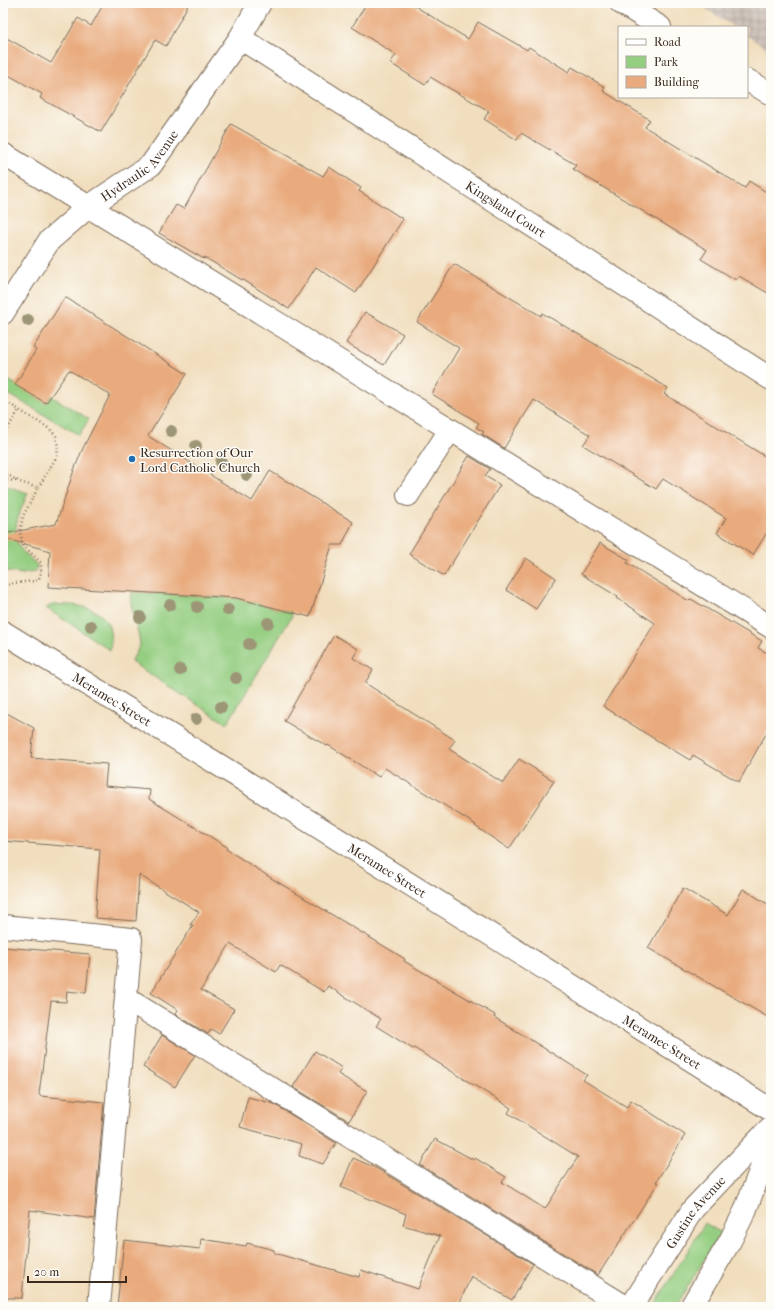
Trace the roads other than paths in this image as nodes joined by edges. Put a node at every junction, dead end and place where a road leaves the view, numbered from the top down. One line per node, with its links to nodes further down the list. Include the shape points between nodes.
1 (260, 3): 4 (street, Hydraulic Avenue)
2 (621, 3): 3 (street)
3 (658, 26)
4 (240, 38): 8 (street, Hydraulic Avenue, via 150,165); 10 (street, Kingsland Court)
5 (748, 81): 6 (street)
6 (771, 94)
7 (3, 154): 8 (street)
8 (88, 207): 9 (street, Hydraulic Avenue, via 49,241); 11 (street)
9 (3, 313)
10 (771, 379)
11 (450, 430): 12 (street); 13 (street)
12 (408, 495)
13 (771, 627)
14 (3, 632): 17 (street, Meramec Street)
15 (3, 926): 16 (street, via 131,939)
16 (127, 999): 20 (street); 21 (street)
17 (771, 1110)
18 (771, 1127): 22 (street, Gustine Avenue, via 693,1209)
19 (771, 1142): 23 (street, via 745,1211)
20 (99, 1307)
21 (626, 1307)
22 (631, 1307)
23 (691, 1307)

